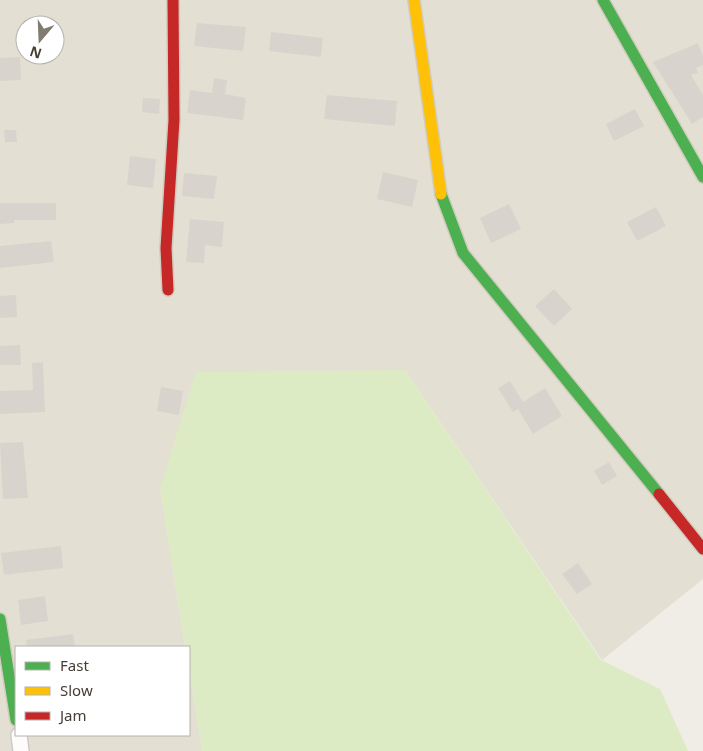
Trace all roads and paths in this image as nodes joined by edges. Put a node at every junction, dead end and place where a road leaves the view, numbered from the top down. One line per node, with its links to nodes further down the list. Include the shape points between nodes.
1 (173, 0): 5 (street, via 174,120 166,248)
2 (414, 0): 6 (street, via 441,198 463,253)
3 (603, 0): 4 (street)
4 (703, 177)
5 (168, 290)
6 (703, 549)
7 (0, 618): 8 (street)
8 (15, 714)
9 (19, 736): 10 (street)
10 (21, 751)

